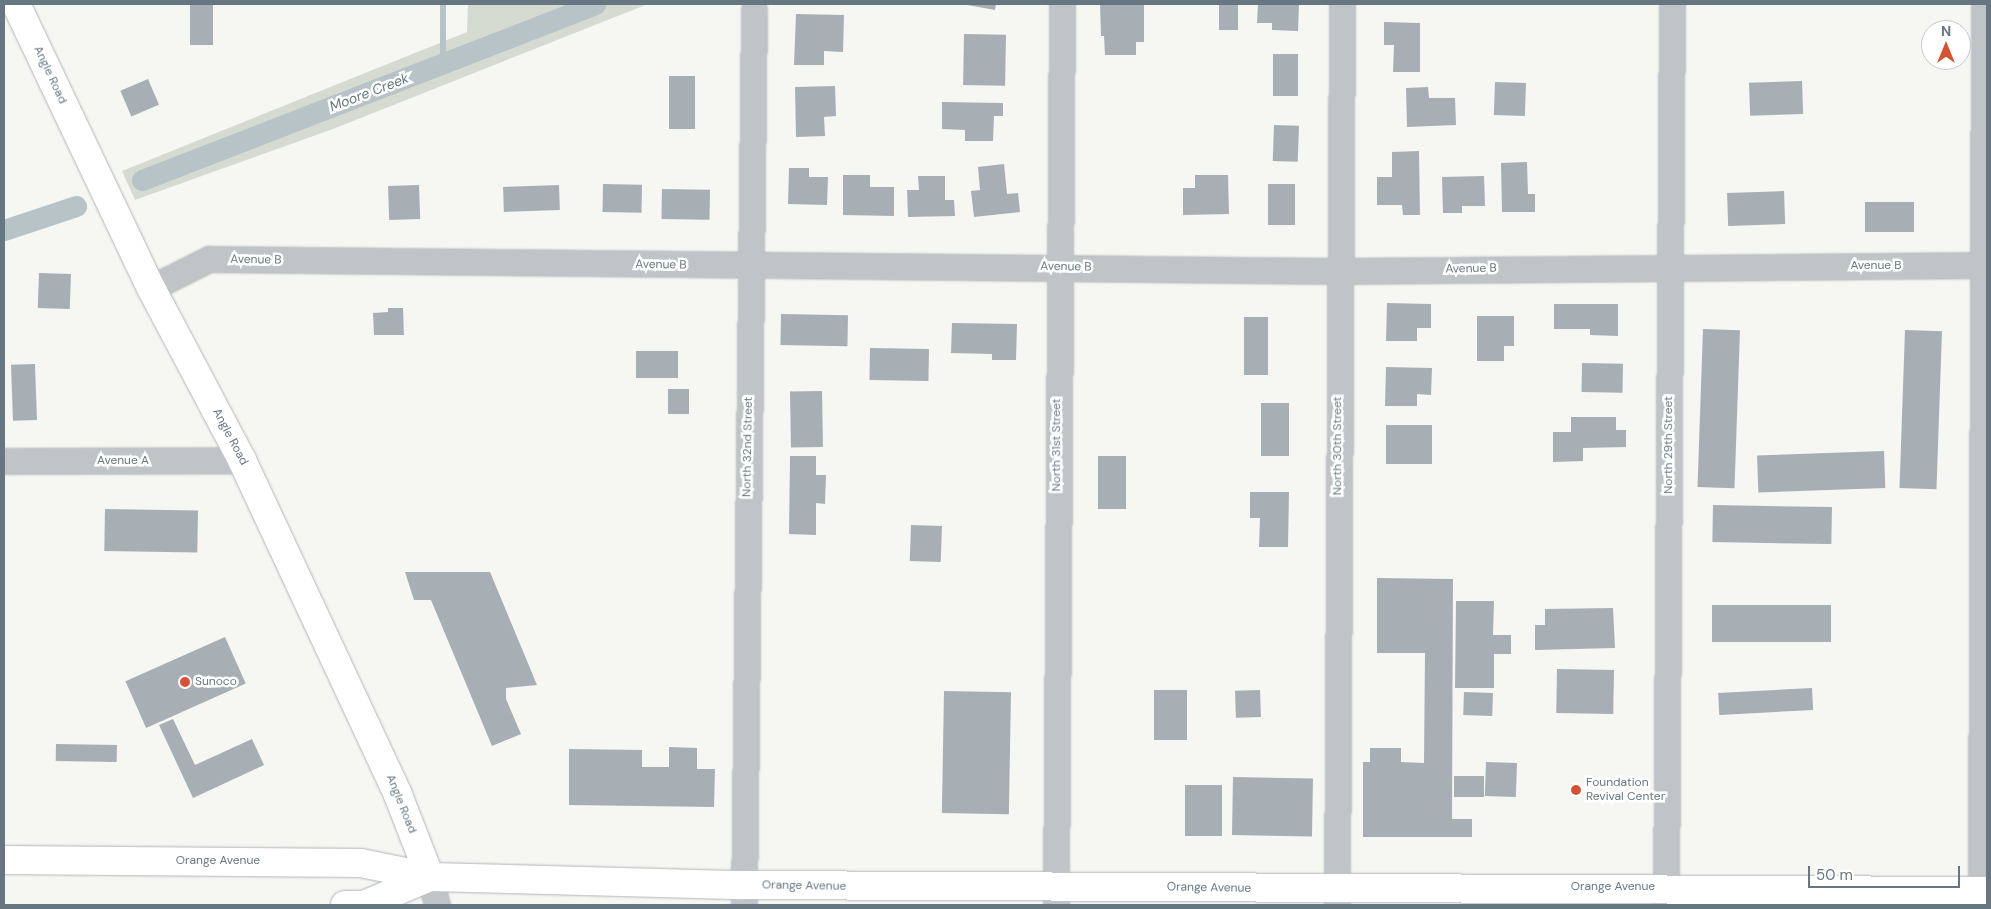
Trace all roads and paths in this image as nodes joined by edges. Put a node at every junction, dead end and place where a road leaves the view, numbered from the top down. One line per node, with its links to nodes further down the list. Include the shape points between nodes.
1 (16, 4): 12 (main road, Angle Road)
2 (1062, 4): 9 (street, North 31st Street)
3 (1342, 4): 11 (street, North 30th Street)
4 (1672, 4): 10 (street, North 29th Street)
5 (1984, 4): 8 (street)
6 (754, 10): 7 (street, North 32nd Street)
7 (750, 266): 9 (street, Avenue B); 12 (street, Avenue B, via 209,259); 18 (street, North 32nd Street)
8 (1984, 266): 10 (street, Avenue B); 17 (street)
9 (1058, 267): 11 (street, Avenue B); 19 (street, North 31st Street)
10 (1671, 267): 11 (street, Avenue B); 20 (street, North 29th Street)
11 (1339, 271): 21 (street, North 30th Street)
12 (151, 288): 13 (main road, Angle Road)
13 (242, 460): 14 (street, Avenue A); 16 (main road, Angle Road, via 398,794)
14 (4, 461)
15 (8, 864): 16 (main road, Orange Avenue, via 361,863)
16 (430, 877): 18 (main road, Orange Avenue); 22 (main road, Orange Avenue, via 364,905); 23 (street)
17 (1984, 890): 20 (main road, Orange Avenue)
18 (744, 895): 19 (main road, Orange Avenue)
19 (1056, 896): 21 (main road, Orange Avenue)
20 (1666, 896): 21 (main road, Orange Avenue)
21 (1337, 897)
22 (345, 905)
23 (437, 905)

